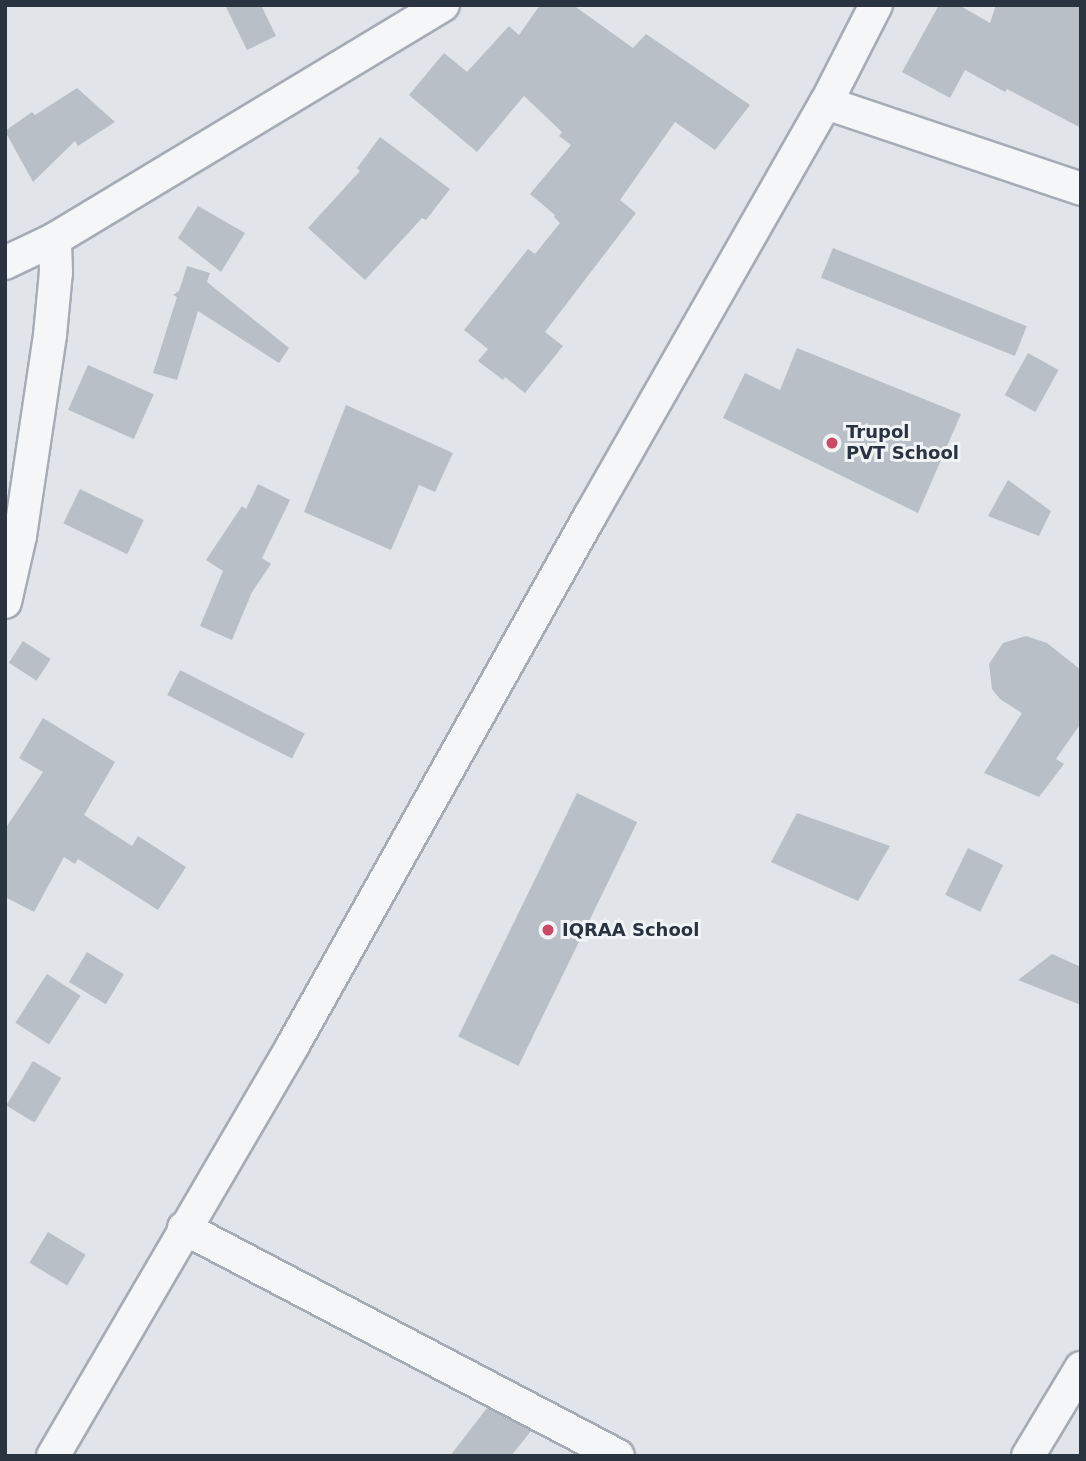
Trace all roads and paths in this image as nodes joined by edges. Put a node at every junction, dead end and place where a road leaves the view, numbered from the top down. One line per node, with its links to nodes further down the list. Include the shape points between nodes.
1 (443, 5): 5 (street)
2 (876, 5): 3 (street)
3 (826, 103): 4 (street); 8 (street, via 300,1033)
4 (1081, 189)
5 (55, 239): 6 (street); 7 (street, via 50,335 20,536)
6 (5, 263)
7 (5, 602)
8 (184, 1228): 10 (street); 11 (street)
9 (1081, 1368): 12 (street)
10 (53, 1456)
11 (618, 1456)
12 (1028, 1456)

